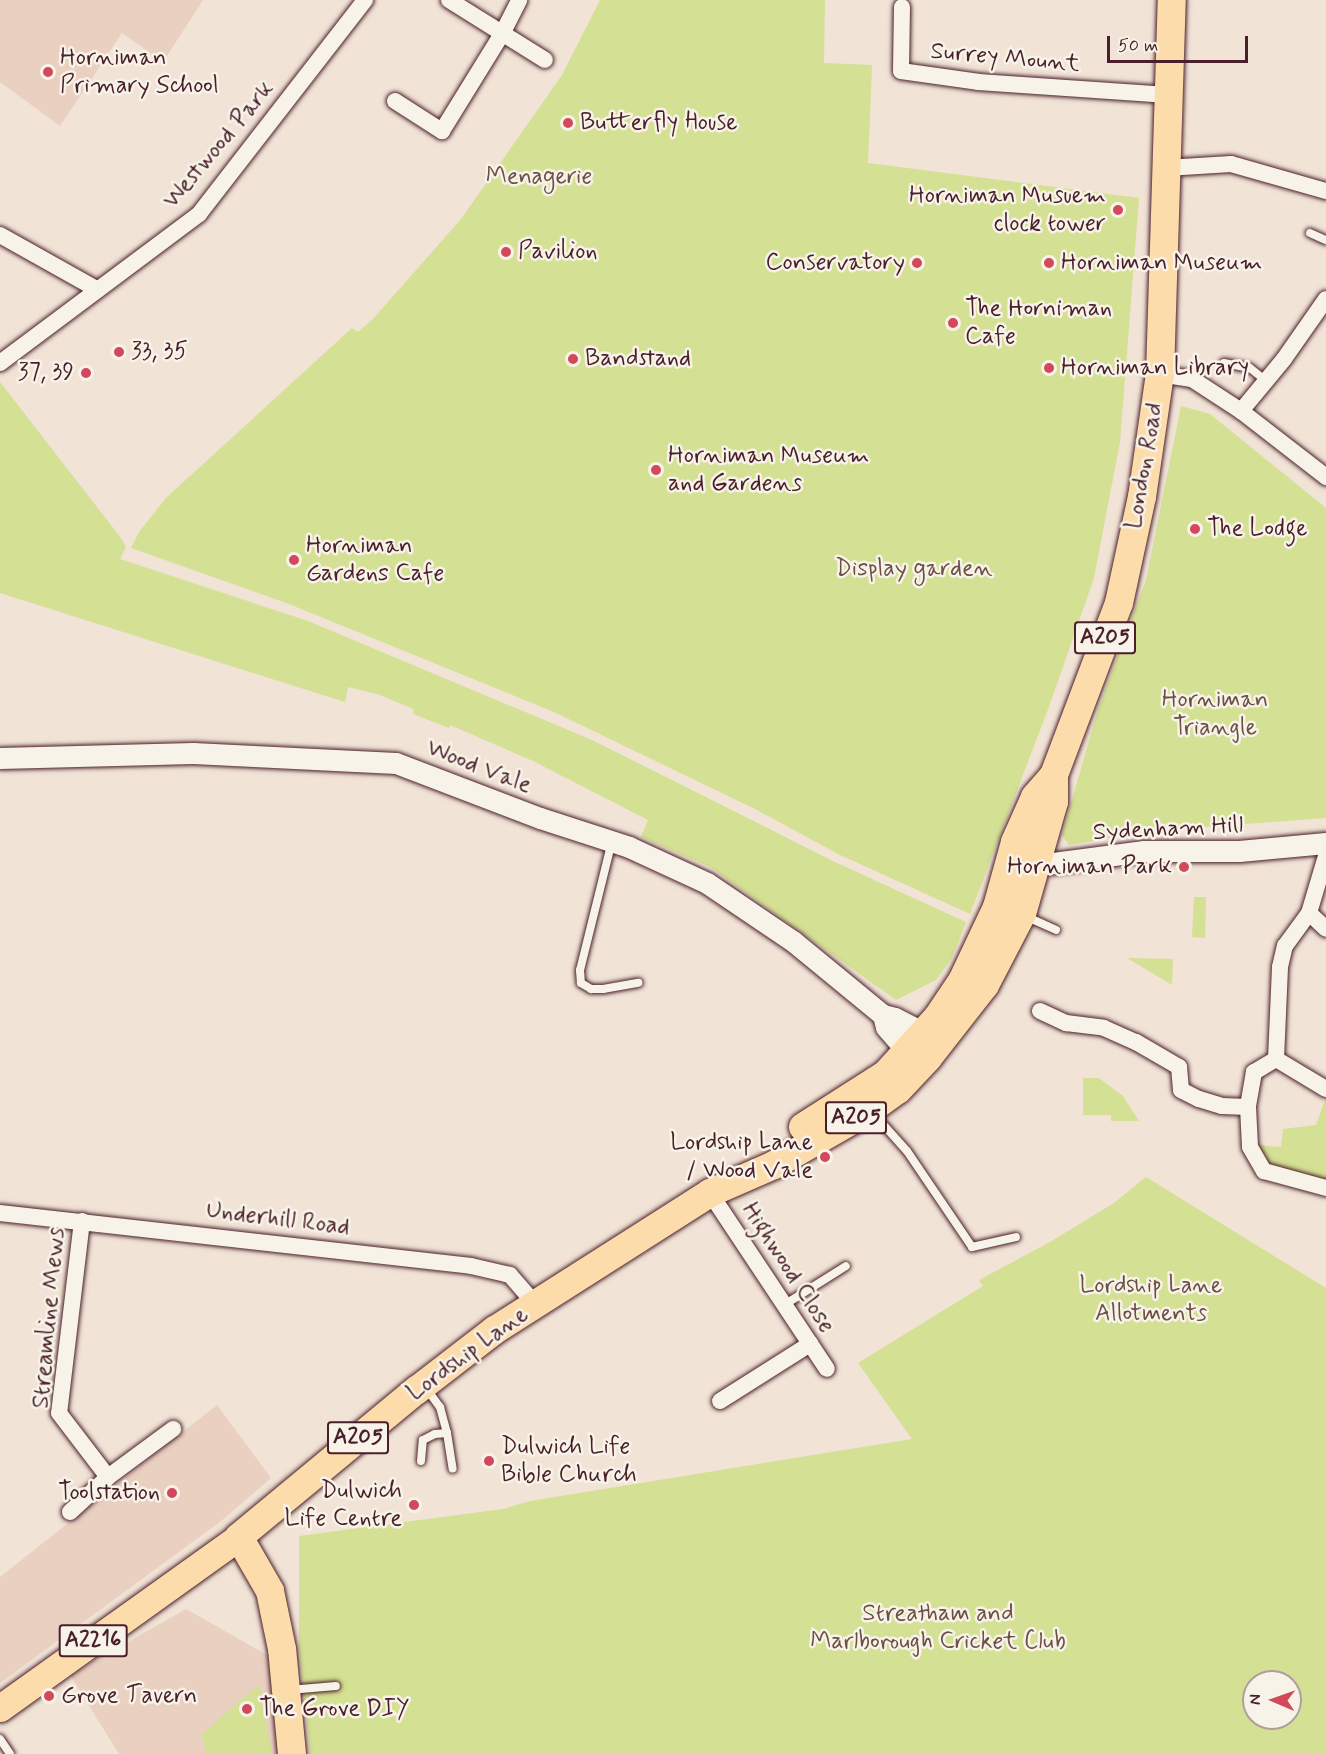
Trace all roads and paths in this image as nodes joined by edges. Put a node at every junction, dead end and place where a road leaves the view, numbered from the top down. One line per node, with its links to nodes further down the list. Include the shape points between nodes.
1 (365, 0): 15 (street, Westwood Park, via 199,214)
2 (449, 0): 6 (street)
3 (519, 0): 6 (street)
4 (1170, 1): 8 (highway, London Road / A205)
5 (902, 8): 8 (street, Surrey Mount, via 901,71 980,82)
6 (502, 34): 7 (street); 9 (street, via 442,131)
7 (545, 60)
8 (1168, 95): 10 (highway, London Road / A205)
9 (395, 101)
10 (1166, 168): 11 (street, via 1231,164); 19 (highway, London Road / A205)
11 (1326, 191)
12 (1311, 233): 14 (lane)
13 (0, 236): 15 (street)
14 (1326, 240)
15 (98, 290): 17 (street, Westwood Park)
16 (1326, 298): 20 (street)
17 (0, 363)
18 (1224, 363): 20 (lane, via 1250,368)
19 (1160, 374): 21 (street, via 1192,380); 24 (highway, London Road / A205, via 1147,473 1119,603)
20 (1266, 381): 21 (street)
21 (1241, 411): 22 (street)
22 (1326, 477)
23 (0, 758): 25 (street, Wood Vale, via 193,753 396,763)
24 (1054, 775): 28 (highway, London Road / A205, via 1054,801); 29 (highway, London Road / A205, via 1035,796 1015,842)
25 (612, 841): 33 (lane, via 580,970 581,983 591,989); 35 (street, Wood Vale, via 706,883 794,942 883,1015 886,1028)
26 (1326, 843): 28 (street, Sydenham Hill, via 1239,850 1144,851)
27 (1326, 856): 30 (street)
28 (1038, 865): 29 (highway, London Road / A205)
29 (1009, 910): 32 (lane); 35 (highway, London Road / A205, via 985,986)
30 (1309, 913): 31 (street); 36 (street, via 1285,946 1280,967)
31 (1326, 928)
32 (1056, 930)
33 (638, 983)
34 (1040, 1011): 38 (street, via 1066,1023 1104,1028 1136,1042 1179,1068 1181,1090 1199,1099 1222,1106)
35 (919, 1047): 39 (highway, Lordship Lane / A205, via 898,1090); 41 (highway, London Road / A205, via 886,1074 762,1152)
36 (1276, 1059): 37 (street); 38 (street, via 1254,1072)
37 (1326, 1089)
38 (1248, 1107): 40 (street, via 1250,1147 1264,1171)
39 (870, 1110): 41 (highway, Lordship Lane / A205, via 774,1166); 44 (lane, via 907,1151 972,1247)
40 (1326, 1188)
41 (717, 1189): 46 (highway, Lordship Lane / A205); 47 (street, Highwood Close)
42 (0, 1213): 43 (street, Underhill Road)
43 (82, 1221): 46 (street, Underhill Road, via 471,1266 510,1275); 56 (street, Streamline Mews, via 60,1413)
44 (1016, 1237)
45 (846, 1266): 47 (lane)
46 (536, 1305): 50 (highway, Lordship Lane / A205, via 495,1330)
47 (784, 1305): 48 (street, Highwood Close)
48 (810, 1344): 49 (street, Highwood Close); 51 (street)
49 (827, 1369)
50 (424, 1385): 53 (lane, via 440,1407); 58 (highway, Lordship Lane / A205)
51 (720, 1401)
52 (173, 1429): 56 (street)
53 (447, 1432): 54 (lane, via 423,1440); 55 (lane)
54 (421, 1461)
55 (453, 1469)
56 (108, 1477): 57 (street)
57 (70, 1512)
58 (239, 1537): 60 (highway, via 270,1591); 61 (main road, Lordship Lane / A2216)
59 (336, 1686): 60 (lane)
60 (286, 1690): 64 (highway)
61 (0, 1708)
62 (0, 1739): 63 (lane)
63 (10, 1754)
64 (292, 1754)

